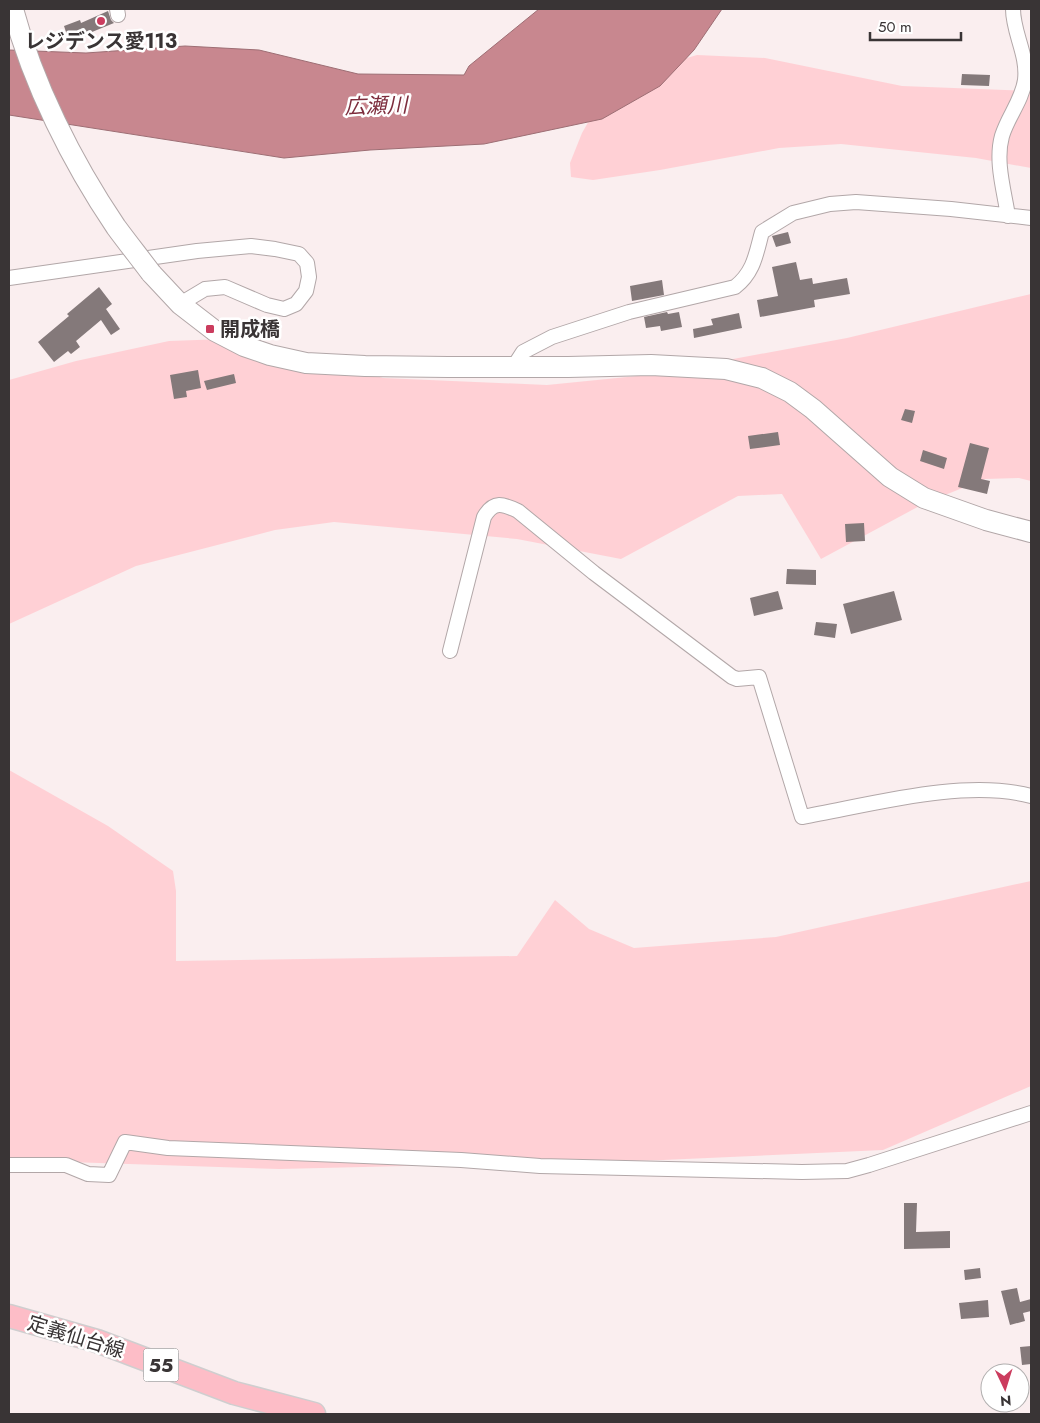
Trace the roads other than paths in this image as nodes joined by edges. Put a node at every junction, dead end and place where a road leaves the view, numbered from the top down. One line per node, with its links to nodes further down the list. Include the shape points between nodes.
1 (13, 9): 6 (street, bridge, via 22,44 40,88 95,194 151,273)
2 (1013, 9): 3 (street, via 1014,26 1025,62 1025,79 1000,147)
3 (1008, 216): 4 (street); 7 (street, via 856,202 830,204 793,213 762,232 746,278 736,287 629,312 552,337 523,352)
4 (1031, 218)
5 (9, 278): 6 (street, via 251,246 299,254 307,263 309,278 306,291 296,304 284,309 225,287 205,289)
6 (180, 304): 7 (street, via 214,331 244,346 306,363)
7 (514, 366): 8 (street, via 651,365 726,369 762,378 790,392 813,409 890,477 924,498)
8 (1031, 532)
9 (450, 651): 10 (street, via 484,517 494,506 505,505 518,511 594,574 732,677 759,677 802,818 958,791 1007,791)
10 (1031, 796)
11 (1031, 1113): 12 (street, via 847,1171 540,1166 168,1148 125,1142 109,1175 88,1174 66,1166)
12 (9, 1165)
13 (9, 1316): 14 (main road, 定義仙台線 / 55, via 97,1341 234,1393)
14 (314, 1414)

